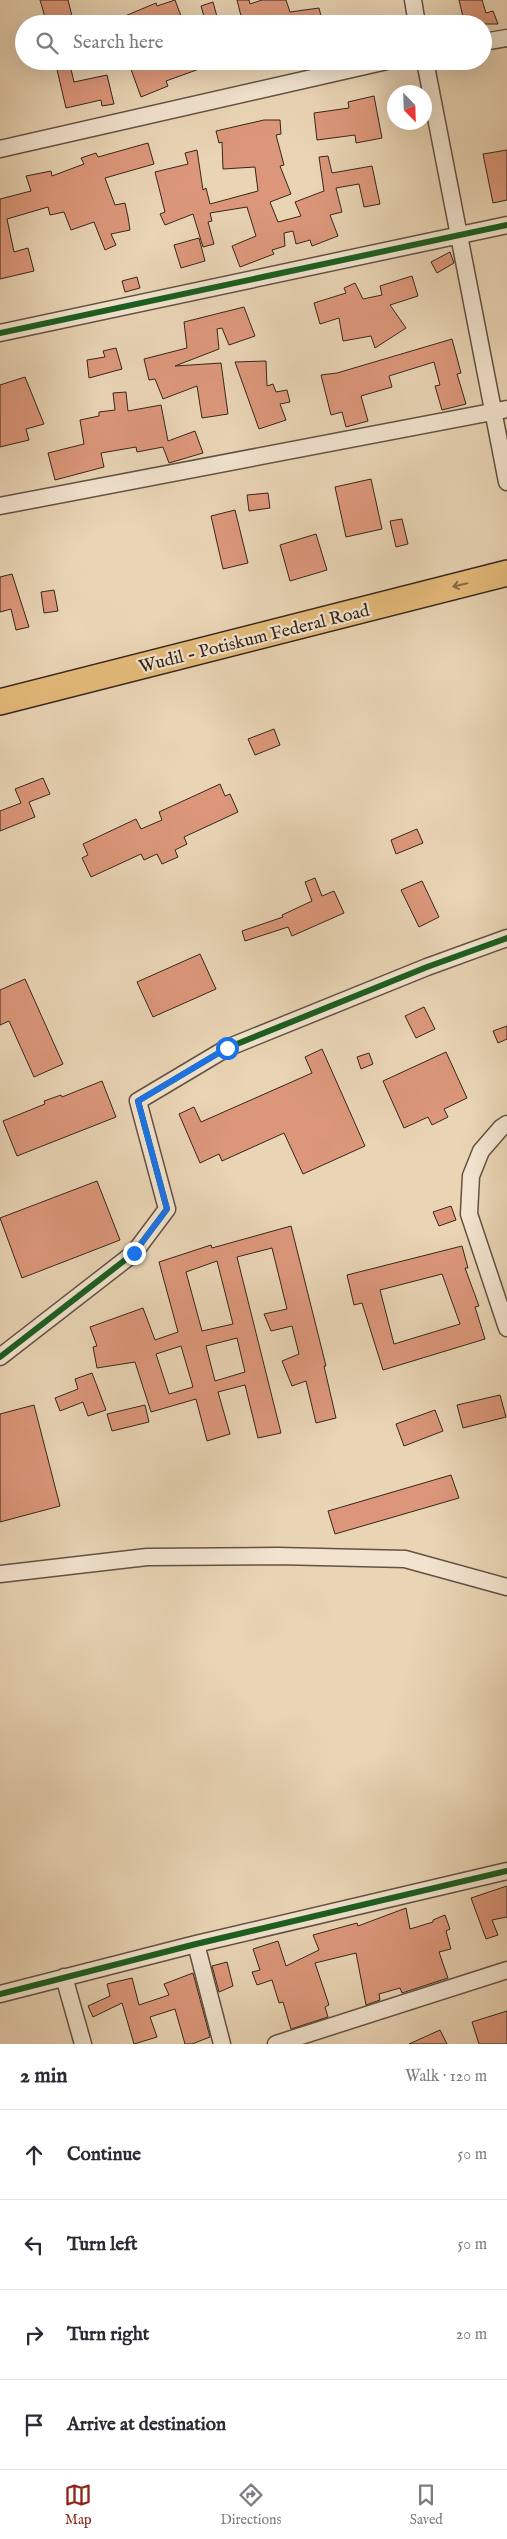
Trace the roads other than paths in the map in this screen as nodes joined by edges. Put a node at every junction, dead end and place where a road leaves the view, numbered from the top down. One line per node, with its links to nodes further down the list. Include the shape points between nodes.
1 (413, 0): 2 (street)
2 (416, 15)
3 (507, 38): 4 (street)
4 (492, 40)
5 (347, 70): 7 (street)
6 (427, 70): 9 (street)
7 (0, 149)
8 (507, 225): 9 (street)
9 (458, 234): 10 (street); 11 (street)
10 (0, 333)
11 (499, 410): 12 (street); 13 (street)
12 (507, 482)
13 (0, 506)
14 (507, 573): 16 (main road, Wudil - Potiskum Federal Road, one-way to 16)
15 (507, 590): 17 (main road, Wudil - Potiskum Federal Road)
16 (0, 702)
17 (0, 717)
18 (507, 938): 21 (street, via 227,1048 138,1101 167,1209 134,1253)
19 (507, 1124): 20 (street, via 481,1151 471,1176 469,1214)
20 (507, 1328)
21 (0, 1357)
22 (0, 1574): 23 (street, via 147,1557 405,1559)
23 (507, 1587)
24 (507, 1871): 25 (street)
25 (196, 1944): 27 (street); 30 (street)
26 (507, 1970): 31 (street)
27 (64, 1977): 28 (street); 29 (street)
28 (0, 1994)
29 (83, 2044)
30 (222, 2044)
31 (276, 2044)

